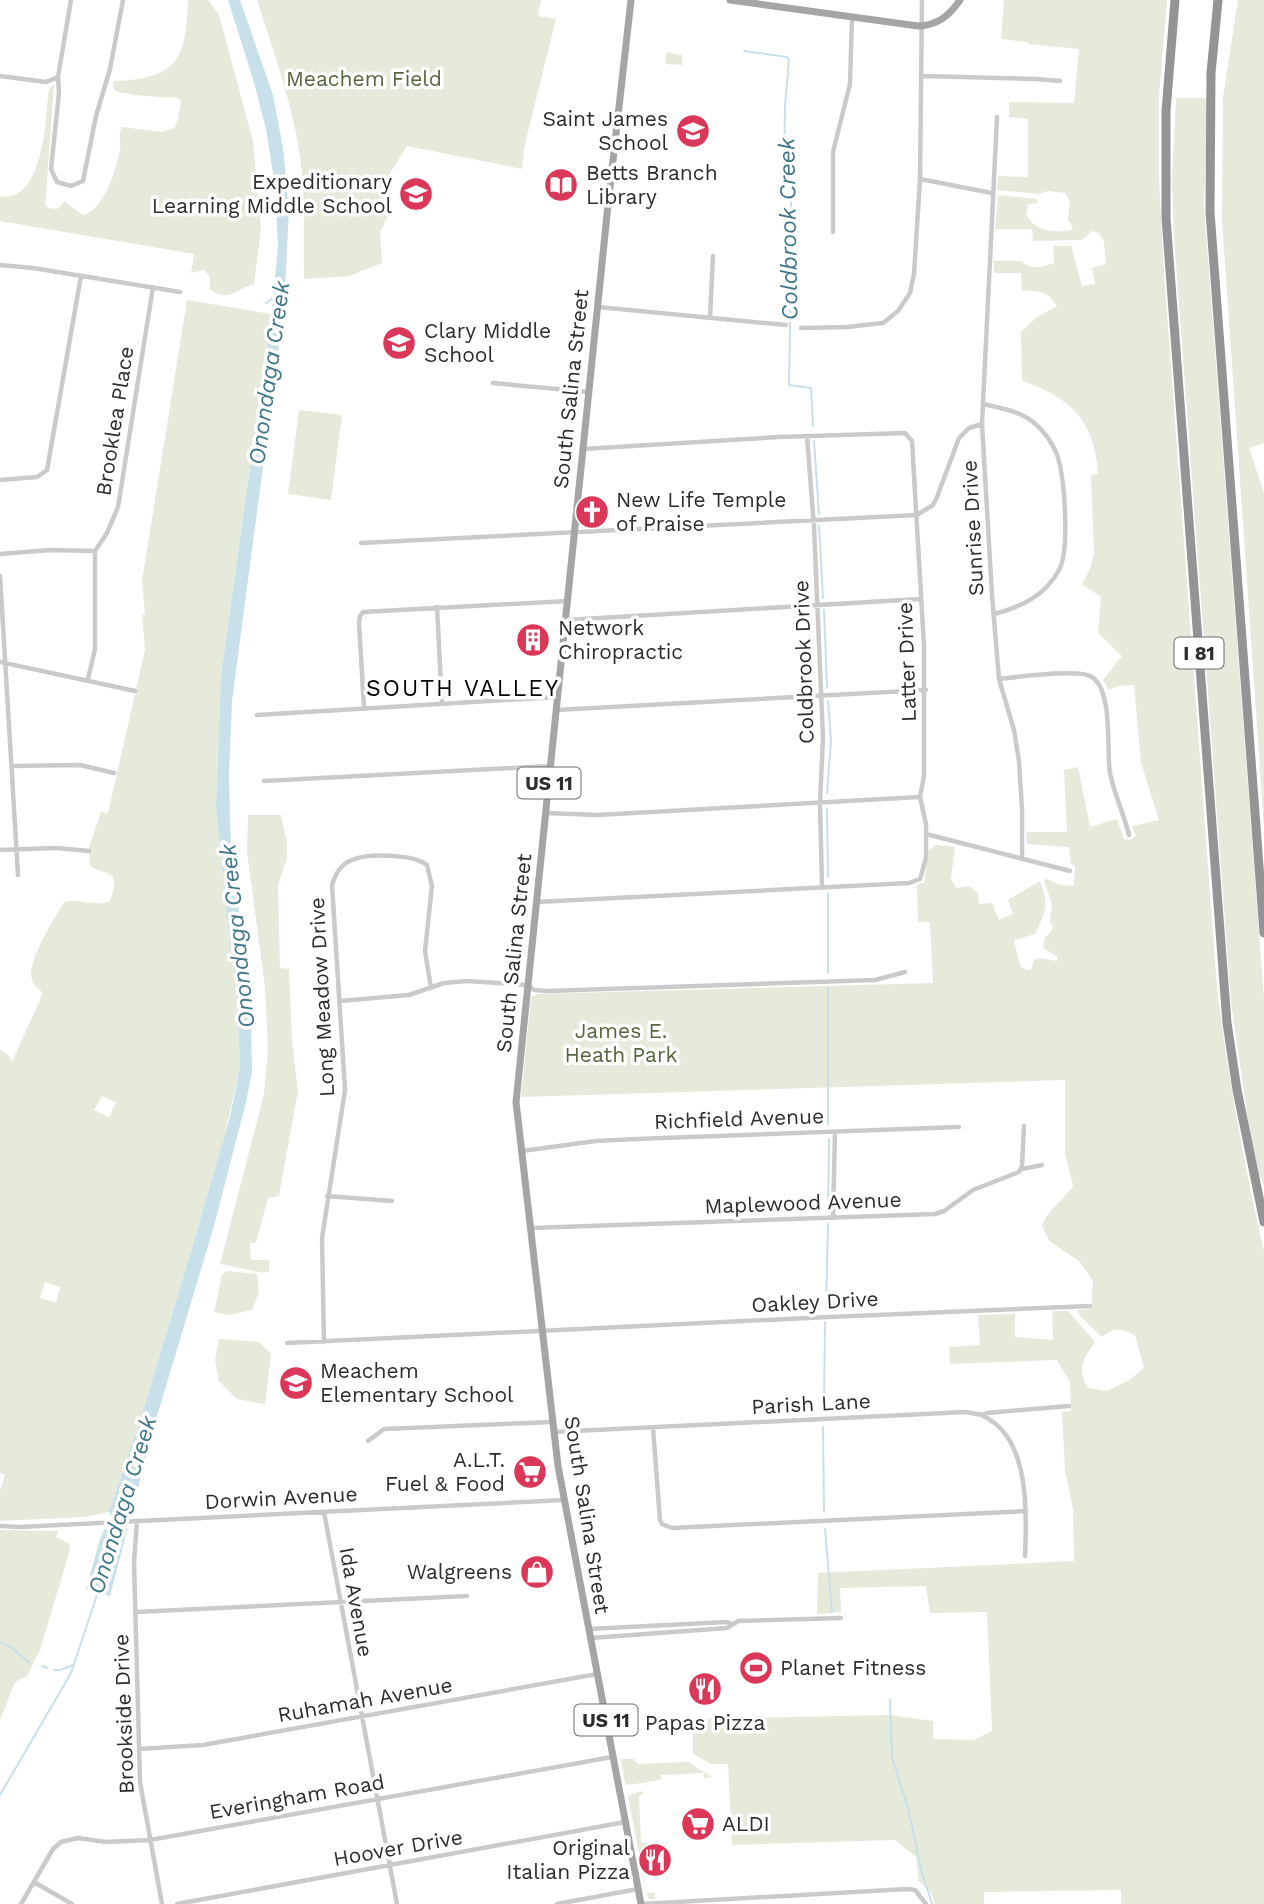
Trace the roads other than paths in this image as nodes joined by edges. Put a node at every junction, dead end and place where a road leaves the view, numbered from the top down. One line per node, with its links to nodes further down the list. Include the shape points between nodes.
1 (71, 0): 15 (street)
2 (123, 0): 15 (street, via 83,181 71,186 57,182 51,169)
3 (631, 0): 26 (main road, South Salina Street / US 11)
4 (730, 0): 10 (main road)
5 (800, 0): 10 (street)
6 (922, 0): 12 (street)
7 (960, 0): 12 (main road, via 941,21)
8 (1175, 0): 92 (highway, I 81, via 1166,218 1227,1023)
9 (1218, 0): 78 (highway, I 81, via 1211,73 1210,212)
10 (799, 10): 11 (main road)
11 (852, 17): 12 (main road); 20 (street, via 850,84 833,152)
12 (922, 26): 14 (street)
13 (0, 76): 15 (street, via 46,82)
14 (922, 76): 16 (street); 18 (street)
15 (58, 77)
16 (1060, 81)
17 (997, 117): 19 (street, Sunrise Drive)
18 (920, 179): 19 (street); 29 (street, via 914,274 910,293 898,312 883,323)
19 (992, 193): 32 (street, Sunrise Drive)
20 (833, 232)
21 (713, 256): 27 (street)
22 (0, 265): 23 (street)
23 (81, 276): 24 (street); 36 (street, via 47,470 37,477)
24 (152, 287): 25 (street); 41 (street, Brooklea Place, via 118,507)
25 (180, 292)
26 (597, 307): 27 (street); 31 (main road, South Salina Street / US 11)
27 (710, 317): 28 (street)
28 (786, 325)
29 (801, 328)
30 (493, 383): 31 (street)
31 (589, 392): 35 (main road, South Salina Street / US 11)
32 (983, 404): 33 (street, Sunrise Drive); 48 (street, via 1024,417 1045,434 1060,464 1063,501 1065,546 1059,570 1029,602)
33 (982, 424): 37 (street, via 959,438 933,505); 48 (street, Sunrise Drive)
34 (807, 436): 35 (street); 37 (street, Latter Drive, via 905,433 912,441); 38 (street, Coldbrook Drive)
35 (583, 449): 39 (main road, South Salina Street / US 11)
36 (0, 480)
37 (917, 515): 38 (street); 44 (street, Latter Drive)
38 (814, 521): 39 (street); 46 (street, Coldbrook Drive)
39 (575, 534): 40 (street); 45 (main road, South Salina Street / US 11)
40 (361, 543)
41 (95, 551): 42 (street); 51 (street, Brooklea Place, via 95,649)
42 (0, 554)
43 (0, 576): 50 (street)
44 (920, 599): 46 (street); 53 (street, Latter Drive)
45 (568, 601): 47 (street); 49 (main road, South Salina Street / US 11)
46 (818, 606): 49 (street); 55 (street, Coldbrook Drive)
47 (437, 607): 57 (street); 58 (street, via 363,612 360,616)
48 (993, 614): 52 (street, Sunrise Drive)
49 (566, 620): 56 (main road, South Salina Street / US 11)
50 (2, 662): 51 (street); 61 (street)
51 (88, 679): 54 (street)
52 (999, 679): 69 (street, via 1070,673 1098,682 1103,691 1110,772); 73 (street, Sunrise Drive, via 1019,761)
53 (926, 690): 55 (street); 65 (street, Latter Drive)
54 (135, 691)
55 (821, 695): 59 (street); 66 (street, Coldbrook Drive)
56 (558, 697): 57 (street); 59 (main road, South Salina Street / US 11)
57 (442, 704): 58 (street)
58 (364, 708): 60 (street)
59 (556, 710): 62 (main road, South Salina Street / US 11)
60 (257, 715)
61 (12, 766): 63 (street, via 80,765); 70 (street)
62 (550, 766): 64 (street); 67 (main road, South Salina Street / US 11)
63 (114, 773)
64 (264, 781)
65 (920, 797): 66 (street); 68 (street, Latter Drive)
66 (820, 803): 67 (street, via 597,815); 76 (street, Coldbrook Drive)
67 (546, 813): 77 (main road, South Salina Street / US 11)
68 (926, 834): 73 (street); 76 (street, Latter Drive, via 920,879)
69 (1129, 835)
70 (17, 849): 71 (street); 72 (street); 75 (street)
71 (0, 850)
72 (89, 851)
73 (1022, 859): 74 (street)
74 (1070, 871)
75 (18, 875)
76 (822, 887): 77 (street)
77 (536, 902): 80 (main road, South Salina Street / US 11)
78 (1264, 933)
79 (905, 972): 80 (street, via 875,980 547,991)
80 (528, 985): 81 (street, via 467,981); 86 (main road, South Salina Street / US 11, via 516,1102)
81 (431, 988): 82 (street, via 409,995); 82 (street, Long Meadow Drive, via 425,951 432,886 427,864 416,859 364,857 344,865 332,885)
82 (340, 1002): 89 (street, Long Meadow Drive, via 345,1090)
83 (1024, 1126): 88 (street)
84 (959, 1127): 85 (street, Richfield Avenue)
85 (835, 1132): 86 (street, Richfield Avenue, via 596,1141); 91 (street)
86 (521, 1151): 93 (main road, South Salina Street / US 11)
87 (1042, 1165): 88 (street, Maplewood Avenue)
88 (1021, 1169): 91 (street, Maplewood Avenue, via 973,1190 935,1214)
89 (327, 1196): 90 (street); 96 (street, Long Meadow Drive, via 322,1238)
90 (392, 1201)
91 (833, 1218): 93 (street, Maplewood Avenue)
92 (1264, 1222)
93 (530, 1228): 95 (main road, South Salina Street / US 11)
94 (1090, 1306): 95 (street, Oakley Drive)
95 (542, 1331): 96 (street, Oakley Drive); 100 (main road, South Salina Street / US 11)
96 (324, 1342): 97 (street, Oakley Drive)
97 (287, 1343)
98 (1069, 1406): 99 (street, Parish Lane)
99 (982, 1415): 101 (street, Parish Lane, via 951,1412); 105 (street, via 1003,1431 1019,1462)
100 (553, 1422): 102 (main road, South Salina Street / US 11); 103 (street, via 384,1429)
101 (653, 1428): 102 (street, Parish Lane); 105 (street, via 660,1520 665,1525 689,1528)
102 (554, 1432): 104 (main road, South Salina Street / US 11)
103 (368, 1441)
104 (564, 1500): 106 (street, Dorwin Avenue); 114 (main road, South Salina Street / US 11)
105 (1026, 1511): 109 (street)
106 (324, 1512): 107 (street, Dorwin Avenue); 111 (street, Ida Avenue)
107 (137, 1521): 108 (street, Dorwin Avenue); 112 (street, Brookside Drive)
108 (0, 1526)
109 (1025, 1556)
110 (467, 1595): 111 (street)
111 (340, 1602): 112 (street); 116 (street, Ida Avenue)
112 (136, 1612): 117 (street, Brookside Drive)
113 (841, 1618): 114 (street)
114 (589, 1633): 115 (main road, South Salina Street / US 11)
115 (597, 1674): 116 (street, Ruhamah Avenue); 118 (main road, South Salina Street / US 11)
116 (362, 1717): 117 (street, Ruhamah Avenue, via 203,1745); 119 (street, Ida Avenue)
117 (139, 1749): 121 (street, Brookside Drive)
118 (612, 1757): 119 (street, Everingham Road); 120 (main road, South Salina Street / US 11)
119 (378, 1799): 121 (street, Everingham Road); 122 (street, Ida Avenue)
120 (625, 1822): 122 (street, Hoover Drive); 124 (main road, South Salina Street / US 11)
121 (150, 1840): 123 (street, Everingham Road, via 65,1840 53,1849); 127 (street, Brookside Drive)
122 (390, 1865): 128 (street, Hoover Drive); 129 (street, Ida Avenue)
123 (34, 1882): 125 (street, Everingham Road); 126 (street)
124 (638, 1889): 130 (street); 131 (main road, South Salina Street / US 11)
125 (21, 1904)
126 (72, 1904)
127 (162, 1904)
128 (177, 1904)
129 (397, 1904)
130 (557, 1904)
131 (641, 1904): 132 (street, via 907,1889 915,1890)
132 (926, 1904)

